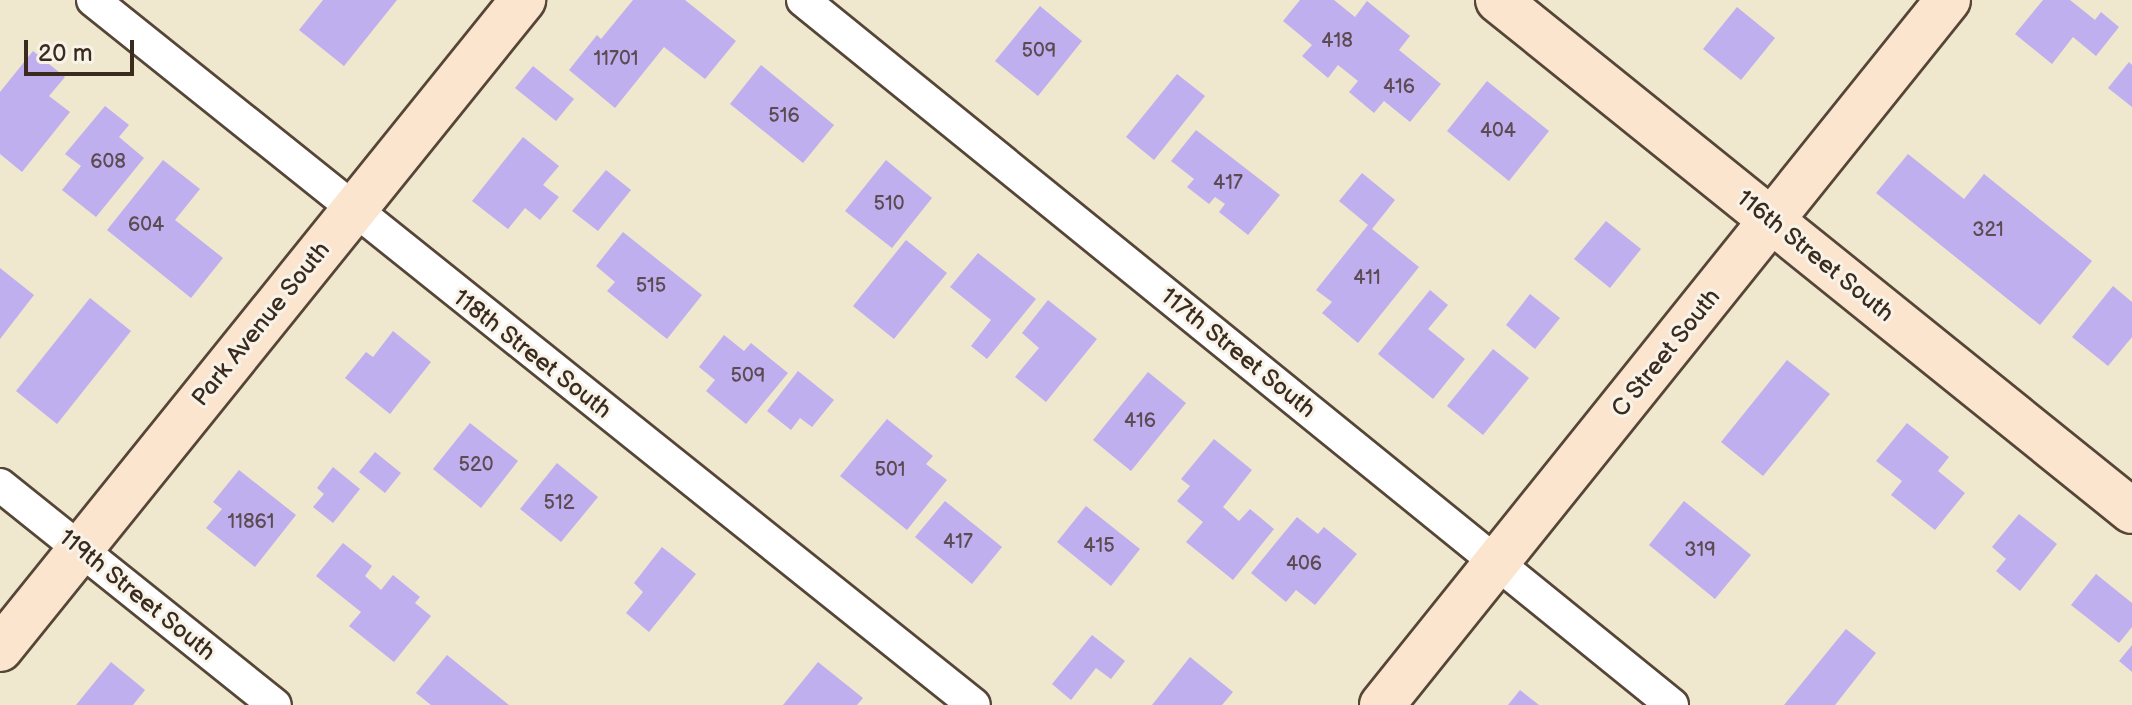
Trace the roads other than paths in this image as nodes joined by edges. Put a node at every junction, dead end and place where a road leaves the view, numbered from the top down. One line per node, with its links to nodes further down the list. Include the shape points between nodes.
1 (93, 0): 6 (street, 118th Street South)
2 (523, 0): 6 (street, Park Avenue South)
3 (803, 0): 11 (street, 117th Street South)
4 (1498, 0): 7 (street, 116th Street South)
5 (1948, 0): 7 (street, C Street South)
6 (352, 211): 10 (street, Park Avenue South); 14 (street, 118th Street South)
7 (1772, 221): 9 (street, 116th Street South); 11 (street, C Street South)
8 (0, 485): 10 (street, 119th Street South)
9 (2132, 511)
10 (80, 550): 12 (street, Park Avenue South); 13 (street, 119th Street South)
11 (1498, 564): 15 (street, C Street South); 16 (street, 117th Street South)
12 (0, 649)
13 (275, 705)
14 (974, 705)
15 (1382, 705)
16 (1672, 705)

